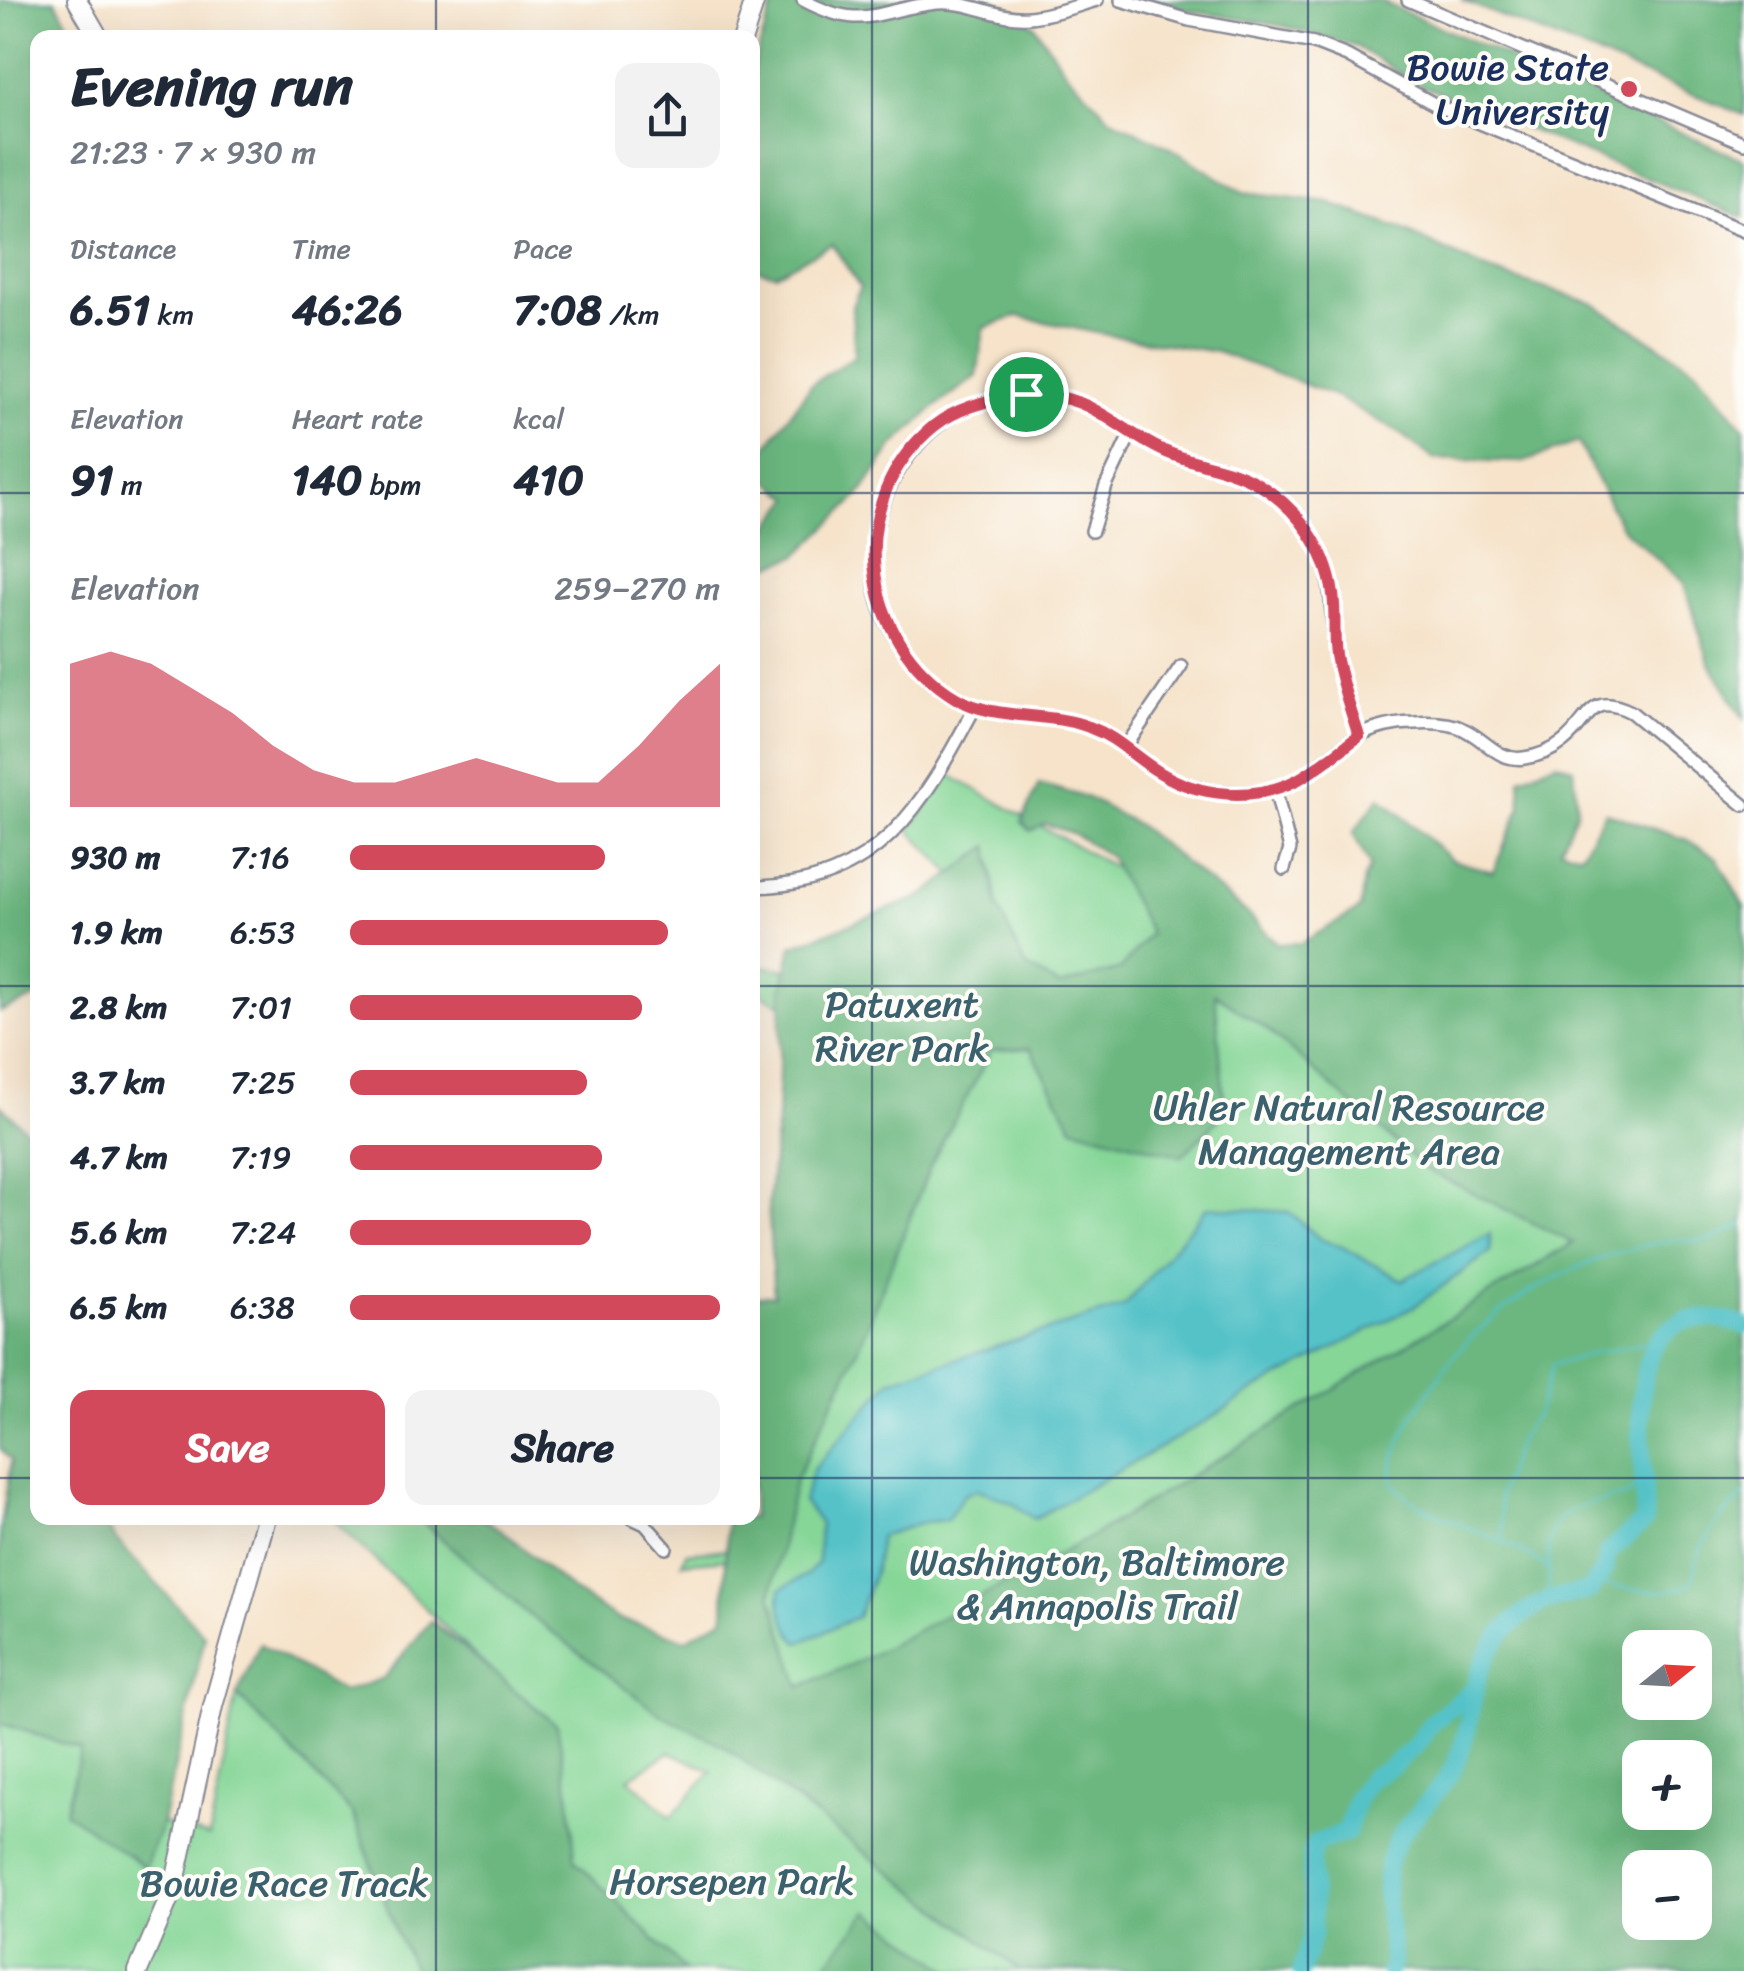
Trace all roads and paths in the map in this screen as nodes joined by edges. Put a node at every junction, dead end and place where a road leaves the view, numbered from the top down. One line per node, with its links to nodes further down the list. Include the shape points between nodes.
1 (77, 0): 7 (street)
2 (755, 0): 8 (street)
3 (802, 0): 4 (street, via 858,19 938,3 1029,18)
4 (1098, 0)
5 (1120, 0): 10 (street, via 1314,43 1436,105)
6 (1408, 0): 9 (street)
7 (94, 30)
8 (746, 30)
9 (1744, 143)
10 (1744, 231)
11 (1132, 433): 12 (street); 14 (street, via 1095,407 1060,396 997,398 933,426 885,491 873,564 880,606 928,675); 15 (street, via 1256,483 1304,526 1330,578 1337,660)
12 (1092, 532)
13 (1180, 666): 16 (street)
14 (974, 707): 16 (street, via 1068,720); 20 (street, via 923,797 884,842 830,874)
15 (1359, 736): 17 (street); 18 (street, via 1409,723 1452,725 1516,759 1562,744 1594,707 1619,706)
16 (1126, 746): 17 (street, via 1168,778 1200,790)
17 (1275, 790): 19 (street, via 1290,849)
18 (1744, 805)
19 (1284, 869)
20 (760, 886)
21 (264, 1525): 24 (street, via 174,1887)
22 (646, 1525): 23 (street)
23 (666, 1548)
24 (138, 1971)

